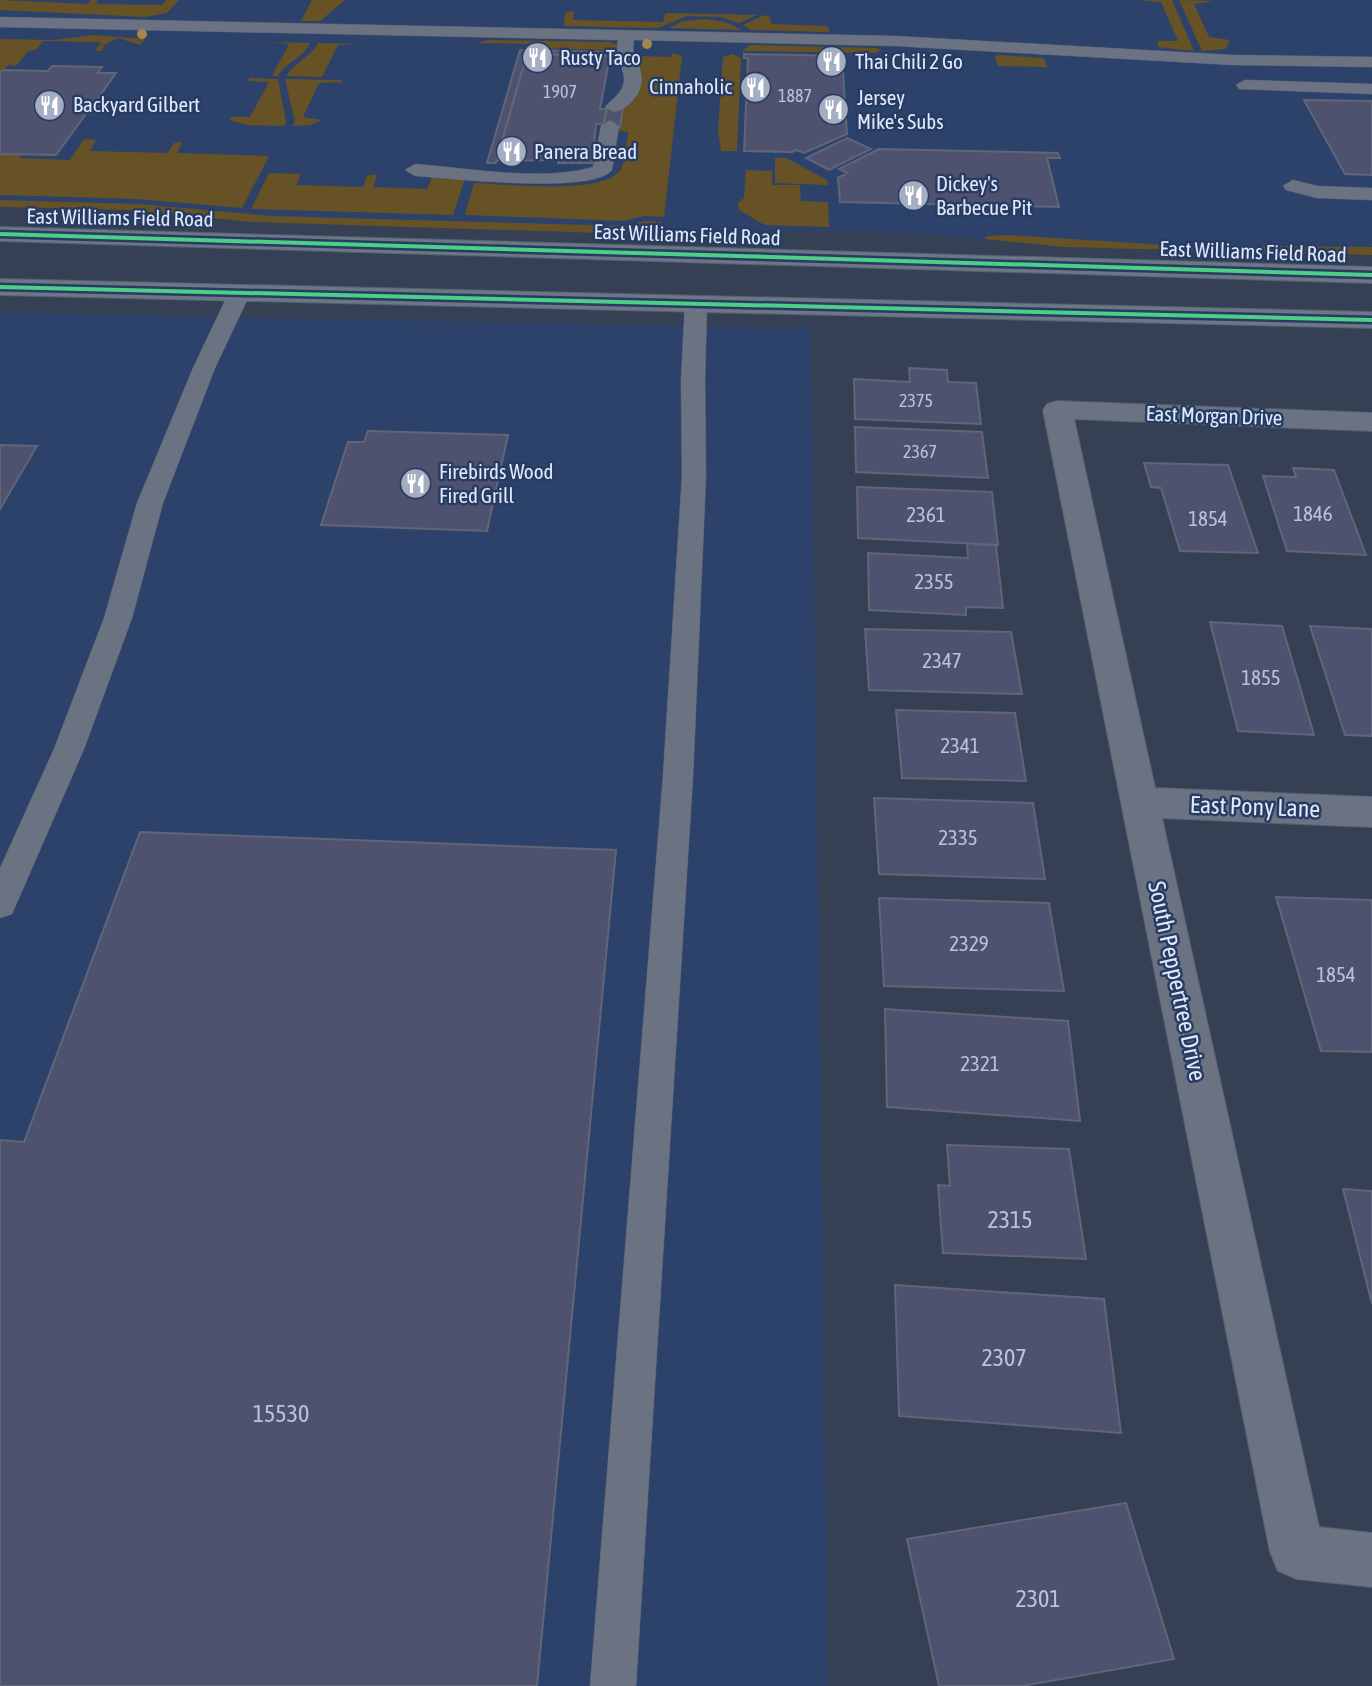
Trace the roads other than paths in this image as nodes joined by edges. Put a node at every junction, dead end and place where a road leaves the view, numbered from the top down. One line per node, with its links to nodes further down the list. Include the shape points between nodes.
1 (0, 22): 2 (lane)
2 (627, 34): 3 (lane); 6 (lane, via 624,51 632,70 631,88 612,117 601,170 590,175 545,177)
3 (1372, 62)
4 (1245, 85): 5 (lane)
5 (1372, 89)
6 (415, 170)
7 (1293, 186): 8 (lane, via 1317,192)
8 (1372, 194)
9 (0, 234): 10 (main road, East Williams Field Road)
10 (689, 255): 11 (main road, East Williams Field Road); 14 (main road)
11 (1372, 275)
12 (0, 287): 13 (main road)
13 (240, 292): 14 (main road); 20 (lane, via 150,503 118,618 69,749)
14 (696, 303): 15 (main road); 22 (lane, via 694,475 678,776)
15 (1372, 320)
16 (1057, 410): 17 (street, East Morgan Drive); 18 (street, South Peppertree Drive)
17 (1372, 422)
18 (1139, 802): 19 (street, East Pony Lane); 21 (street, South Peppertree Drive, via 1297,1552)
19 (1372, 812)
20 (0, 904)
21 (1372, 1560)
22 (613, 1686)

